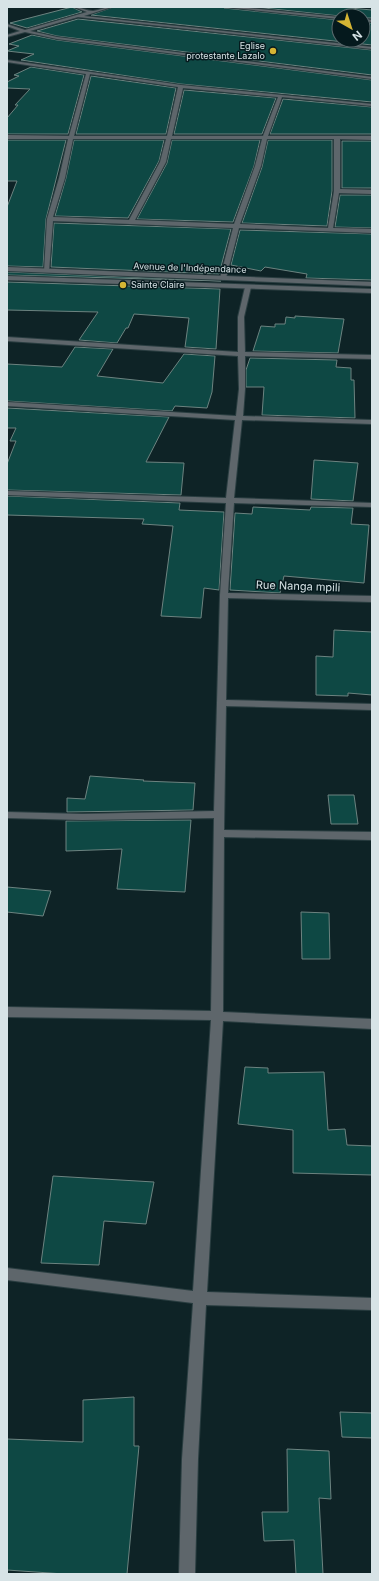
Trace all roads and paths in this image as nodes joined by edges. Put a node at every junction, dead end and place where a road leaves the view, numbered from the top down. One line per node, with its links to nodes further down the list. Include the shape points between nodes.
1 (76, 7): 4 (street)
2 (110, 7): 4 (street)
3 (226, 7): 6 (street)
4 (90, 12): 5 (street)
5 (76, 16): 8 (street); 10 (street)
6 (331, 17)
7 (7, 25): 8 (street)
8 (24, 31): 9 (street); 13 (street, via 92,43)
9 (7, 36)
10 (372, 48)
11 (7, 61): 12 (street)
12 (88, 73): 14 (street); 18 (street)
13 (372, 78)
14 (181, 86): 15 (street); 20 (street)
15 (280, 97): 16 (street); 19 (street)
16 (372, 105)
17 (7, 137): 18 (street)
18 (71, 137): 20 (street); 25 (street)
19 (265, 137): 20 (street); 21 (street); 27 (street, via 258,166)
20 (168, 138): 26 (street, via 163,162)
21 (337, 138): 22 (street); 23 (street)
22 (372, 138)
23 (337, 191): 24 (street); 28 (street)
24 (372, 192)
25 (50, 219): 26 (street); 31 (street)
26 (131, 222): 27 (street)
27 (237, 225): 28 (street); 33 (street)
28 (330, 230): 29 (street)
29 (372, 231)
30 (7, 269): 31 (street, Avenue de l'Indépendance)
31 (46, 271): 33 (street, Avenue de l'Indépendance)
32 (7, 278): 35 (street, Avenue de l'Indépendance)
33 (223, 278): 34 (street, Avenue de l'Indépendance)
34 (372, 284)
35 (248, 287): 36 (street, Avenue de l'Indépendance); 38 (street, via 241,317)
36 (372, 291)
37 (7, 339): 38 (street)
38 (241, 354): 39 (street); 41 (street)
39 (372, 357)
40 (7, 404): 41 (street)
41 (240, 418): 42 (street); 44 (street)
42 (372, 422)
43 (7, 493): 44 (street)
44 (230, 500): 45 (street); 46 (street)
45 (372, 505)
46 (224, 595): 47 (street, Rue Nanga mpili); 48 (street)
47 (372, 599)
48 (221, 703): 49 (street); 50 (street)
49 (372, 707)
50 (219, 814): 51 (street, via 82,818); 52 (street)
51 (7, 815)
52 (219, 833): 53 (street); 55 (street)
53 (372, 836)
54 (7, 1012): 55 (street)
55 (217, 1016): 56 (street); 58 (street)
56 (372, 1024)
57 (7, 1274): 58 (street)
58 (201, 1298): 59 (street); 60 (street, via 190,1459)
59 (372, 1304)
60 (187, 1574)

